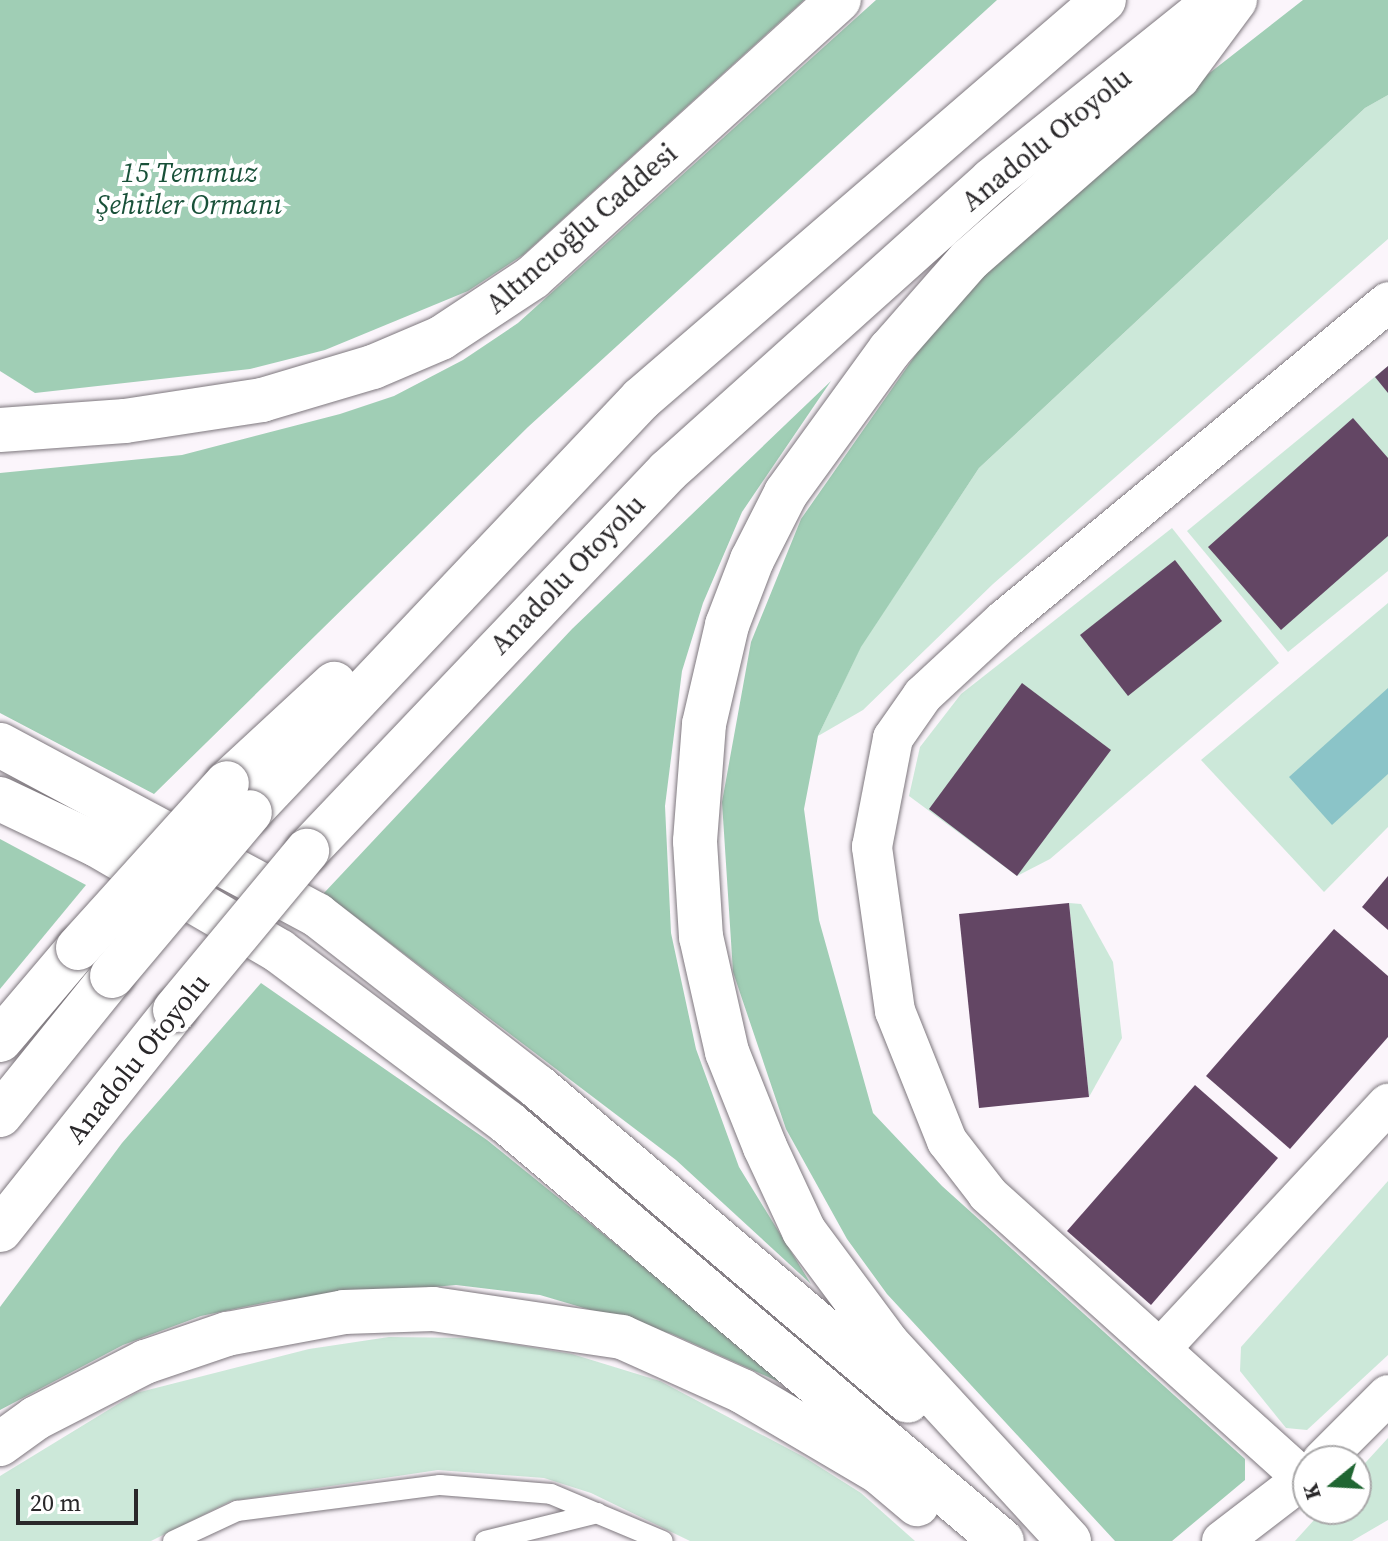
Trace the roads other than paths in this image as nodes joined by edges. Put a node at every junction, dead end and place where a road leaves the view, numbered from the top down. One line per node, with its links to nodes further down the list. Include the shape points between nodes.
1 (839, 0): 6 (main road, Altıncıoğlu Caddesi, via 533,277 441,338 373,367 262,400 125,421)
2 (1104, 0): 8 (main road, via 641,399)
3 (1217, 0): 13 (main road, Anadolu Otoyolu, bridge, via 992,180 668,471 448,695 307,851)
4 (1235, 0): 26 (main road, via 1178,77 969,260 864,386 786,493 752,560 727,625 704,724 695,841 701,937 727,1052 765,1147 804,1231 888,1344)
5 (1388, 302): 14 (street, via 945,674 893,738 881,776 872,847 880,938 895,1011 947,1141 988,1194)
6 (0, 429)
7 (0, 745): 26 (main road, via 317,915 538,1087 821,1324)
8 (239, 798): 10 (main road, bridge, via 78,948); 12 (main road, bridge, via 112,976)
9 (0, 799): 25 (main road, via 97,845 279,951 520,1133)
10 (0, 1040)
11 (1388, 1104): 14 (street)
12 (0, 1115)
13 (0, 1230)
14 (1162, 1347): 18 (street)
15 (1388, 1395): 17 (street)
16 (0, 1444): 24 (main road, via 36,1418 145,1362 227,1334 344,1312 433,1309 622,1337 742,1391 879,1472)
17 (1338, 1445)
18 (1292, 1456)
19 (1292, 1487): 27 (street)
20 (598, 1513): 21 (lane, via 551,1494 440,1485 237,1511); 22 (lane); 23 (lane)
21 (173, 1541)
22 (485, 1541)
23 (663, 1541)
24 (962, 1541)
25 (1002, 1541)
26 (1067, 1541)
27 (1222, 1541)

